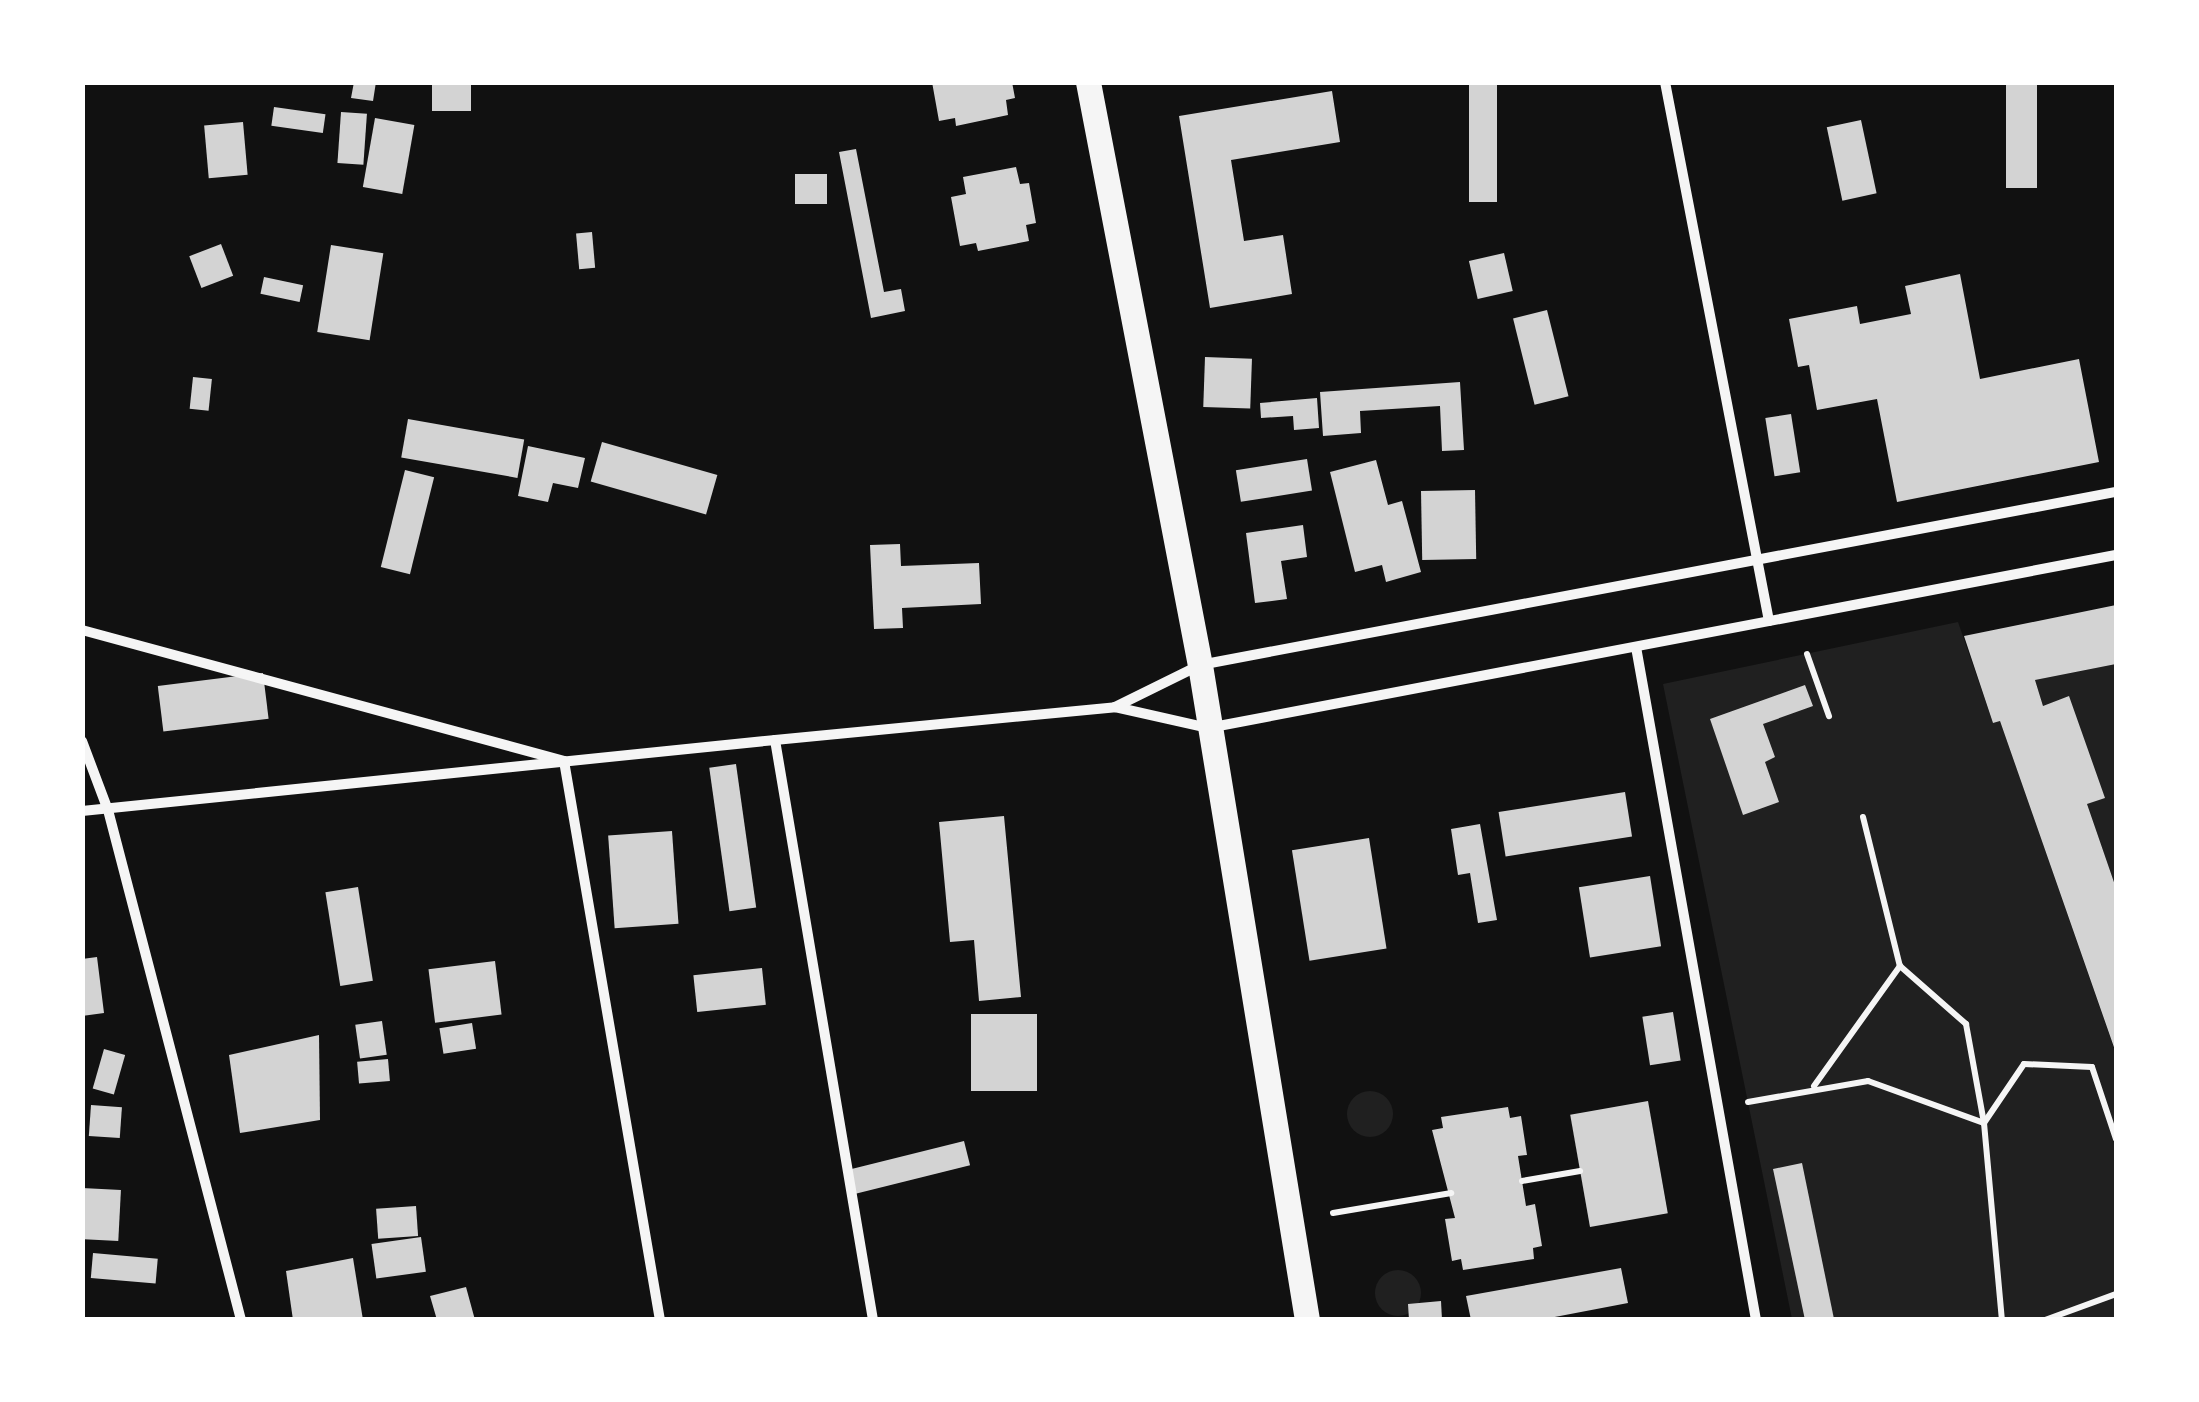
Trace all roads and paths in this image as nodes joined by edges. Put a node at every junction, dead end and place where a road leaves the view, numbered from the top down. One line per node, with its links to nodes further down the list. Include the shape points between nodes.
1 (1088, 82): 10 (main road)
2 (1665, 82): 5 (street)
3 (2116, 492): 5 (street)
4 (2116, 555): 6 (street)
5 (1757, 560): 6 (street); 10 (street)
6 (1769, 621): 8 (street)
7 (82, 630): 16 (street)
8 (1636, 647): 13 (street); 34 (street)
9 (1807, 654): 12 (path)
10 (1200, 664): 11 (street); 13 (main road)
11 (1114, 707): 13 (street); 14 (street)
12 (1829, 716)
13 (1208, 728): 33 (main road)
14 (775, 740): 16 (street); 32 (street)
15 (82, 741): 17 (street)
16 (564, 761): 17 (street); 31 (street)
17 (108, 810): 18 (street); 30 (street)
18 (82, 811)
19 (1863, 817): 20 (path)
20 (1900, 966): 21 (path); 23 (path, via 1966,1024)
21 (1814, 1087): 22 (path); 23 (path, via 1868,1081)
22 (1748, 1102)
23 (1984, 1122): 24 (path, via 2024,1064 2092,1067); 35 (path)
24 (2116, 1138)
25 (1580, 1171): 26 (path)
26 (1522, 1181)
27 (1451, 1193): 28 (path)
28 (1333, 1214)
29 (2116, 1294): 36 (path)
30 (241, 1320)
31 (660, 1320)
32 (873, 1320)
33 (1307, 1320)
34 (1756, 1320)
35 (2002, 1320)
36 (2045, 1320)

